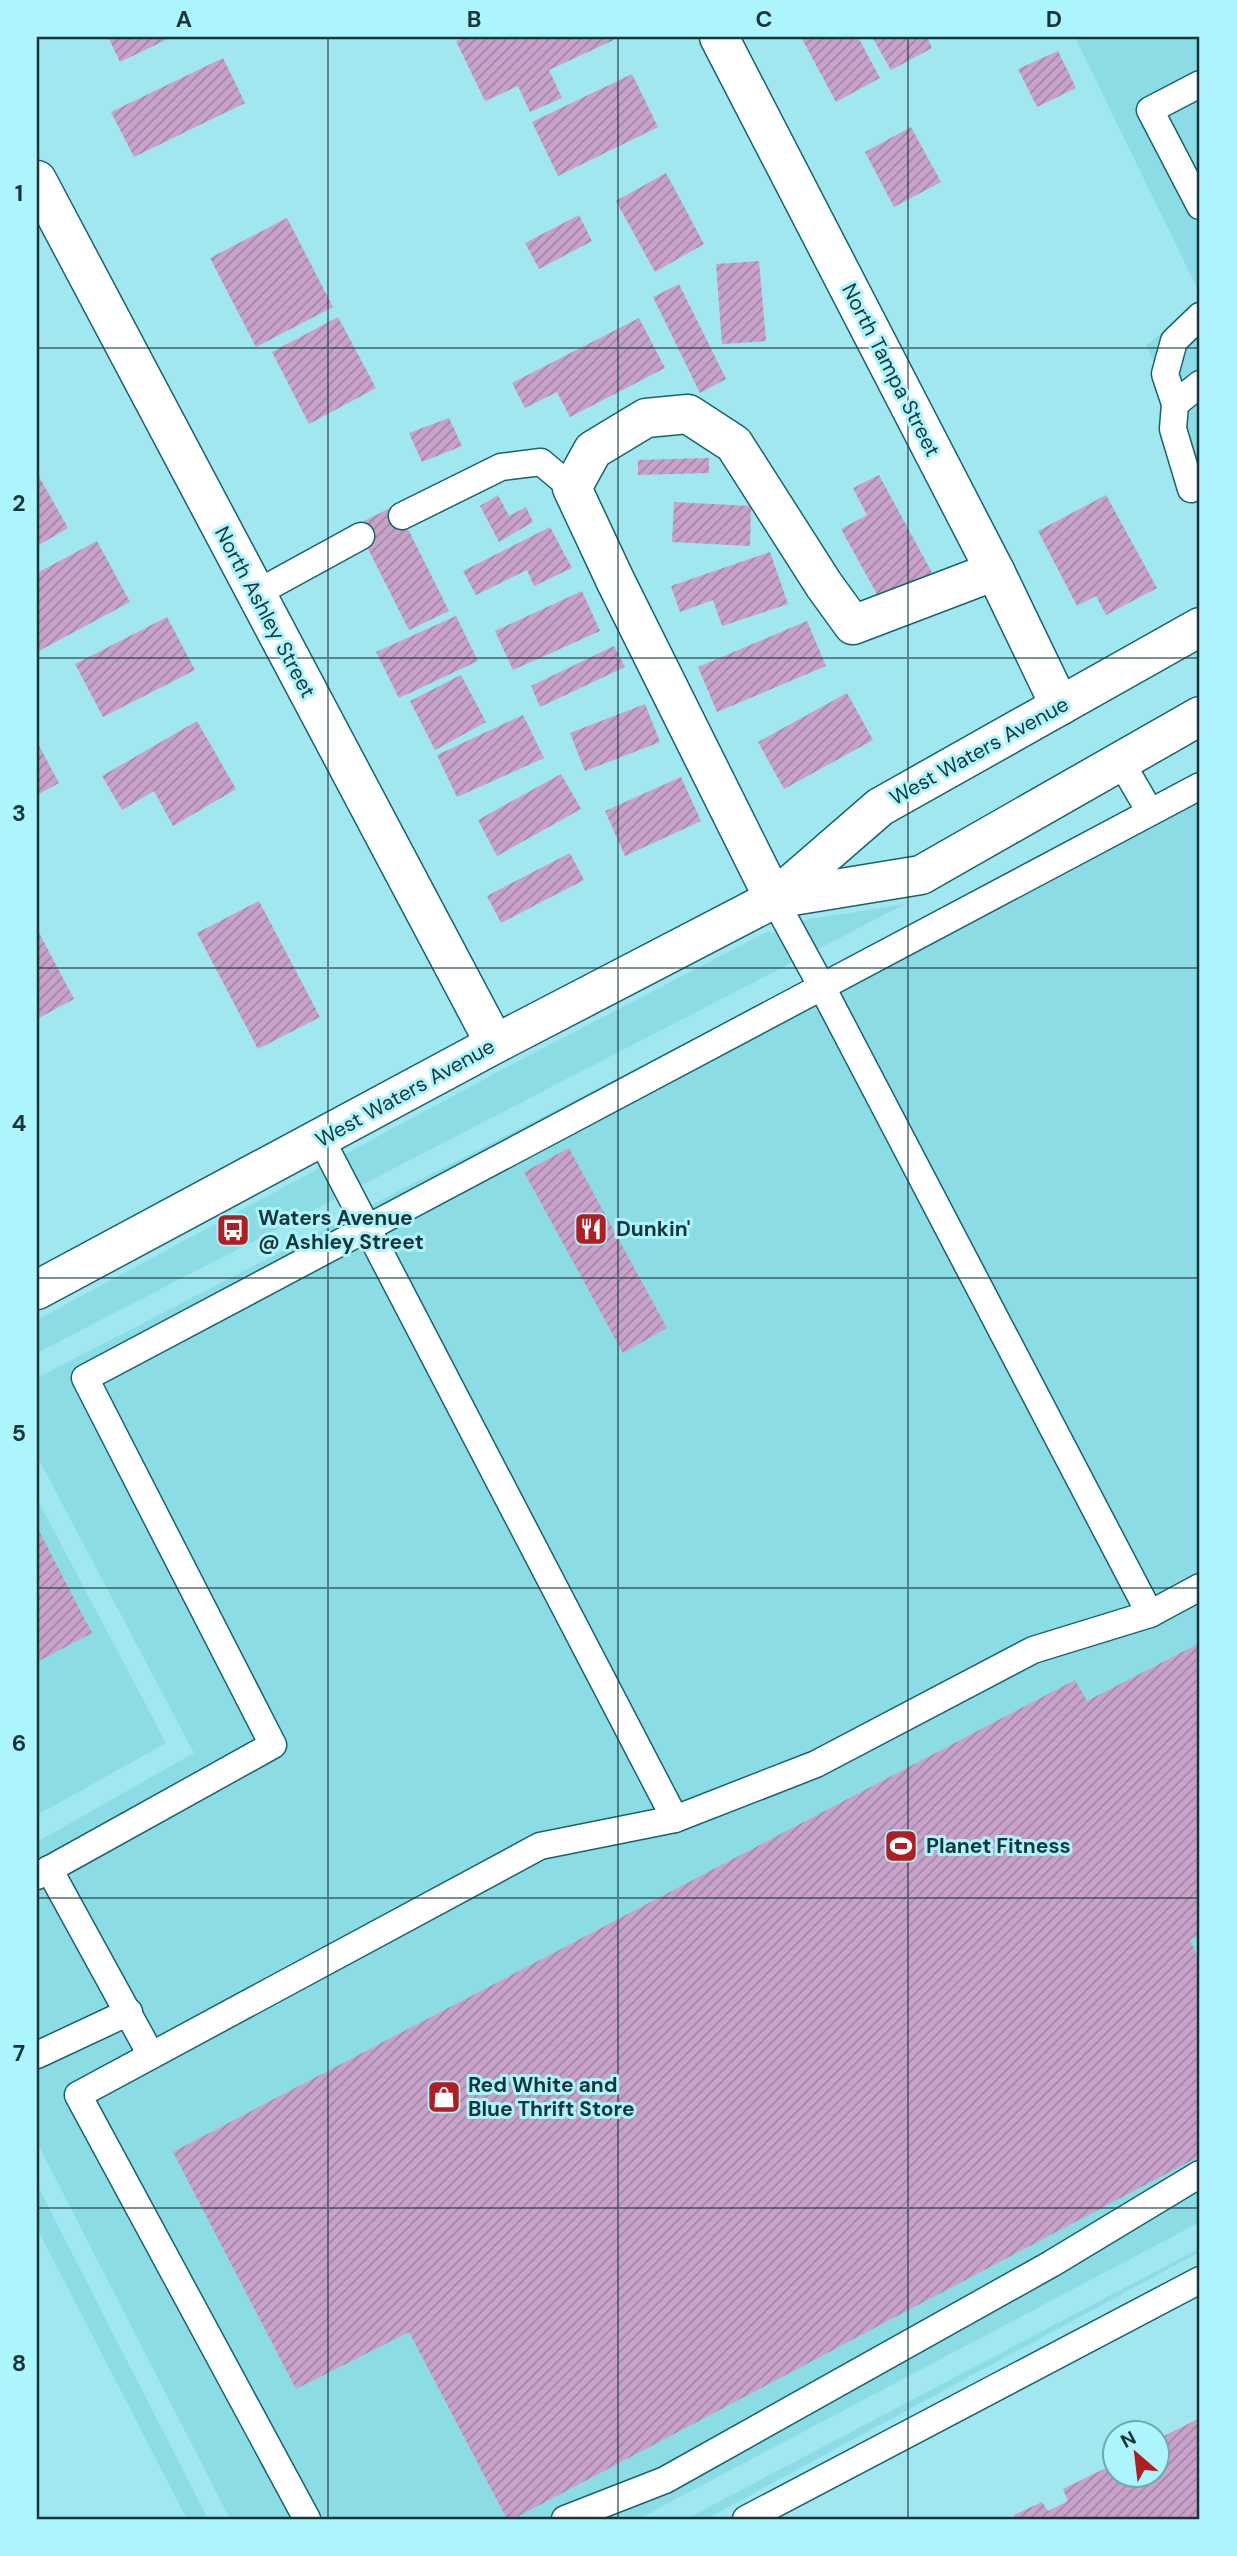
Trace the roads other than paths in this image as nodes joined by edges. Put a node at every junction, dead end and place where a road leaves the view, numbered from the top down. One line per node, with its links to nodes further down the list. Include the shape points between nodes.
1 (719, 37): 12 (street, North Tampa Street)
2 (1200, 84): 4 (lane, via 1150,110)
3 (37, 180): 13 (street, North Ashley Street)
4 (1200, 206)
5 (1200, 316): 7 (lane, via 1174,341 1165,374)
6 (1200, 384): 7 (lane)
7 (1175, 404): 9 (lane, via 1173,429)
8 (572, 488): 10 (lane, via 541,462 501,467); 12 (street, via 593,450 646,418 688,414 734,444 853,625); 20 (street)
9 (1197, 494)
10 (402, 516)
11 (361, 536): 13 (lane)
12 (995, 571): 15 (street, North Tampa Street)
13 (255, 594): 22 (street, North Ashley Street)
14 (1200, 627): 15 (street, West Waters Avenue)
15 (1060, 706): 20 (street, West Waters Avenue, via 880,807)
16 (1200, 716): 17 (street, West Waters Avenue)
17 (1121, 762): 19 (lane); 20 (street, West Waters Avenue, via 921,875)
18 (1200, 786): 19 (lane)
19 (1150, 812): 21 (lane)
20 (774, 899): 21 (lane); 22 (street, West Waters Avenue)
21 (822, 986): 24 (lane); 27 (lane)
22 (495, 1044): 23 (street, West Waters Avenue)
23 (321, 1139): 24 (lane); 25 (street, West Waters Avenue)
24 (368, 1227): 28 (lane); 29 (lane, via 85,1378 273,1745)
25 (37, 1290)
26 (1200, 1587): 27 (lane)
27 (1150, 1614): 28 (lane, via 1033,1650 816,1764)
28 (675, 1819): 32 (lane, via 540,1846)
29 (43, 1873): 30 (lane)
30 (129, 2012): 31 (lane); 32 (lane)
31 (37, 2055)
32 (151, 2055): 35 (lane, via 78,2095)
33 (1200, 2174): 36 (lane, via 1051,2264 665,2480)
34 (1200, 2280): 37 (lane)
35 (307, 2519)
36 (565, 2519)
37 (746, 2519)

